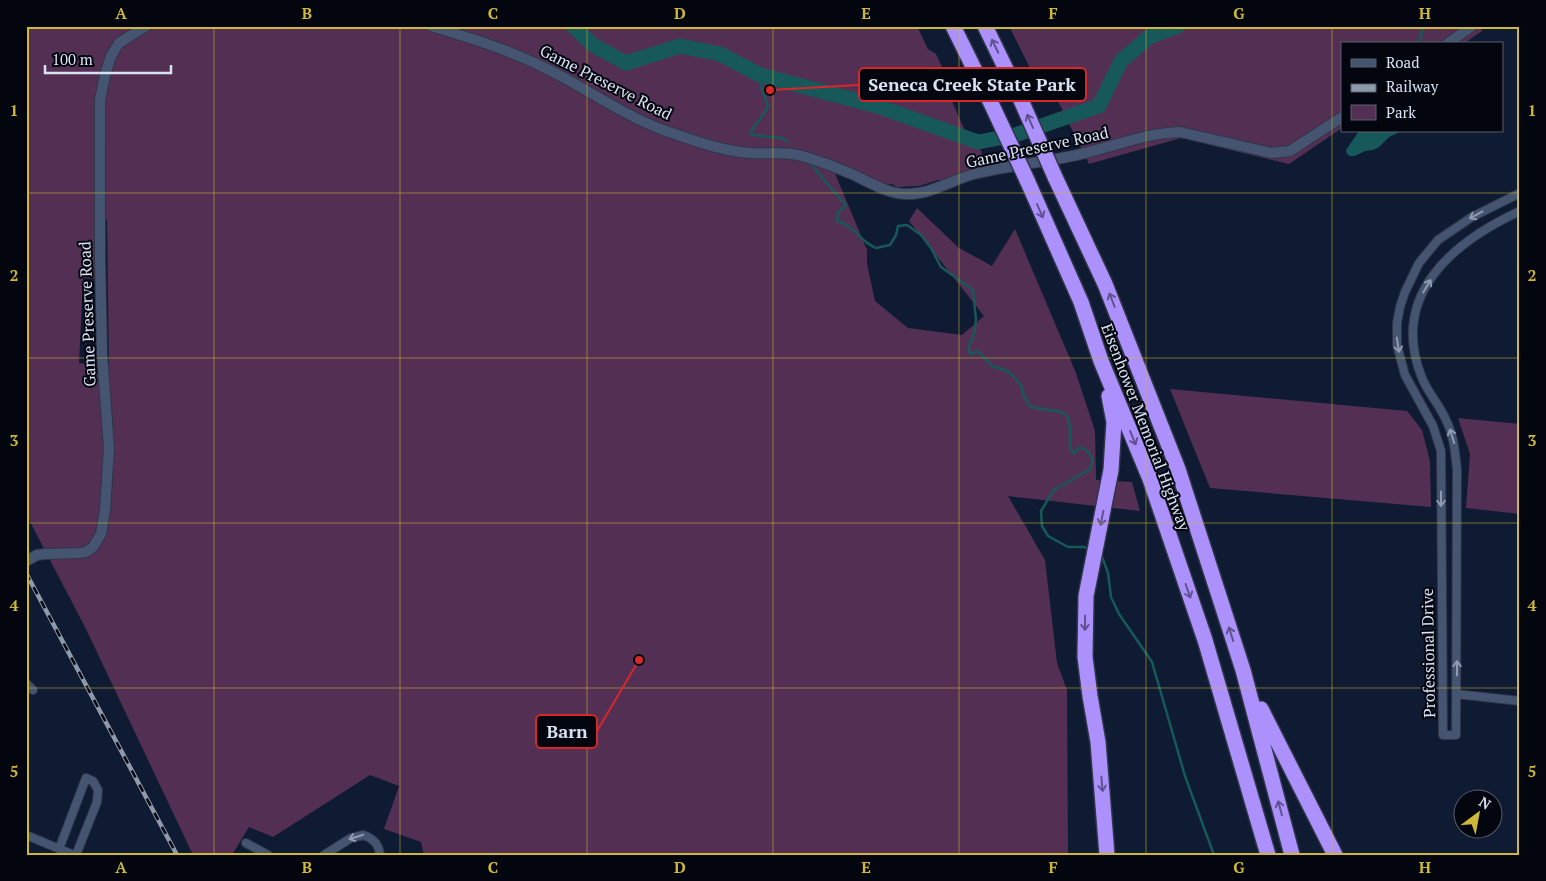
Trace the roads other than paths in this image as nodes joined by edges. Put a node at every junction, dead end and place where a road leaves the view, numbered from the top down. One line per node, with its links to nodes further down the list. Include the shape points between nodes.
1 (146, 26): 11 (street, Game Preserve Road, via 119,42 104,75 100,100 102,354 110,448 101,534 86,552 45,554)
2 (430, 26): 7 (street, Game Preserve Road, via 522,56 663,130 710,146 749,153 803,156 888,191 905,194 924,192 972,174 1073,156 1170,132 1271,153 1290,151)
3 (953, 26): 10 (highway, Eisenhower Memorial Highway, one-way to 10, bridge, via 1027,180 1081,302)
4 (985, 26): 12 (highway, one-way to 4, bridge, via 1178,469 1105,284)
5 (1472, 26): 6 (street)
6 (1450, 42)
7 (1341, 118)
8 (1520, 193): 15 (street, Professional Drive, one-way to 15, via 1472,217 1438,240 1419,262 1408,284 1396,324 1397,345 1405,375 1433,426 1441,451 1443,735 1456,735)
9 (1520, 211): 15 (street, Professional Drive, one-way to 9, via 1457,479 1454,440 1422,377 1412,334 1414,317 1423,289 1440,265 1465,243)
10 (1102, 360): 24 (highway, one-way to 24, via 1114,422 1111,470 1086,596 1085,657 1098,742); 25 (highway, Eisenhower Memorial Highway, one-way to 25, via 1150,479 1206,640)
11 (26, 561)
12 (1243, 670): 26 (highway, one-way to 12); 27 (highway)
13 (26, 683): 14 (street)
14 (33, 690)
15 (1456, 694): 16 (street)
16 (1520, 701)
17 (26, 835): 18 (street)
18 (59, 849): 19 (street); 19 (street, via 86,778 93,781 98,790 97,802)
19 (75, 855)
20 (249, 855): 21 (street, via 250,845)
21 (268, 855)
22 (324, 855): 23 (street, one-way to 22, via 374,841 363,835 351,838)
23 (380, 855)
24 (1108, 855)
25 (1268, 855)
26 (1292, 855)
27 (1334, 855)

